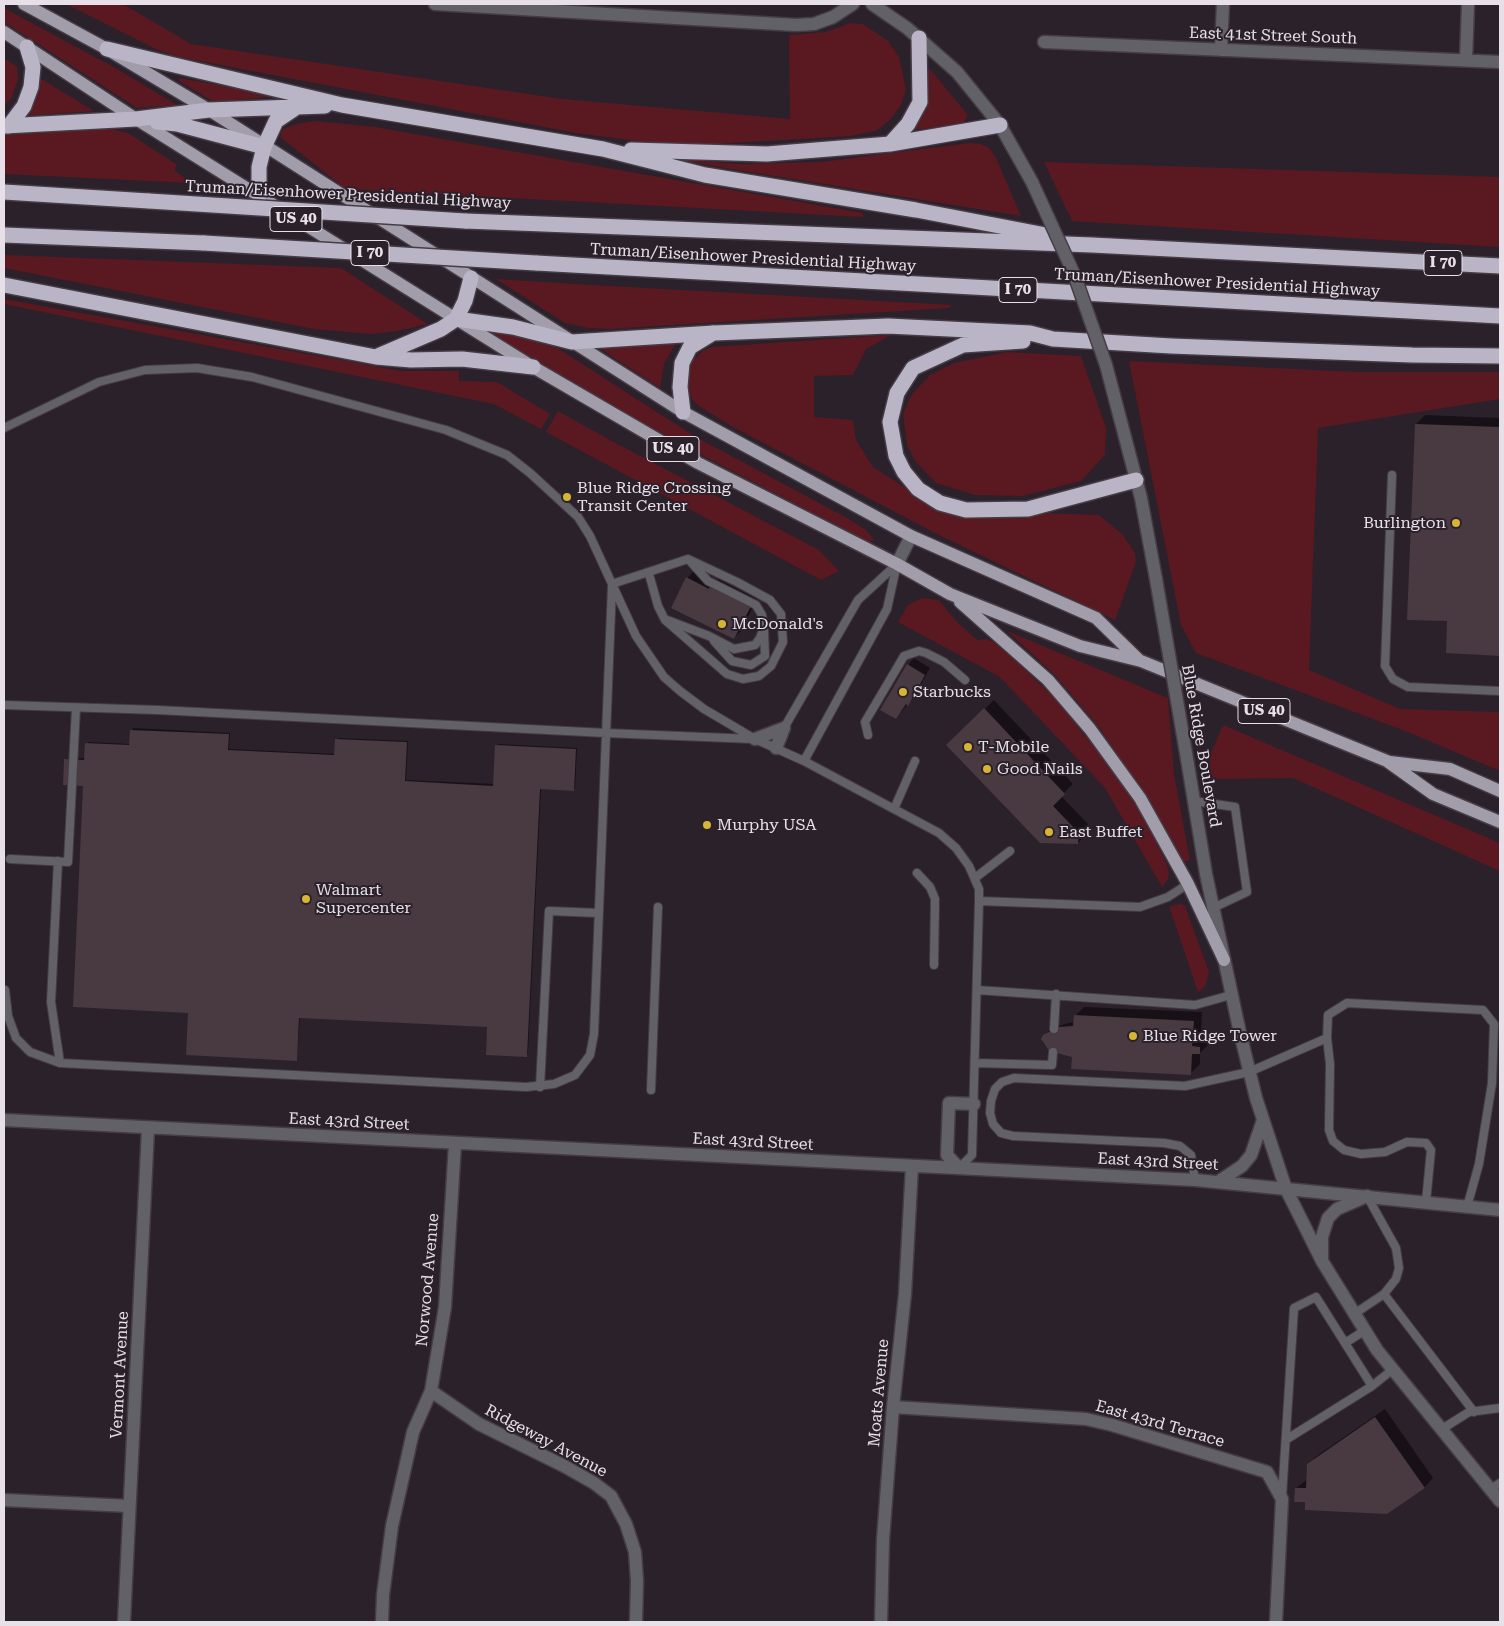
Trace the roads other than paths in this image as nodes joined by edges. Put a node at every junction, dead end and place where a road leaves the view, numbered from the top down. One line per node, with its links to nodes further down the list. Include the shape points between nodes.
1 (24, 4): 12 (main road, US 40)
2 (435, 4): 7 (street)
3 (853, 4): 7 (street, via 834,17 814,24 796,25)
4 (872, 4): 9 (street, Blue Ridge Boulevard)
5 (1223, 4): 13 (street)
6 (1468, 4): 14 (street)
7 (462, 5)
8 (4, 32): 11 (main road, US 40)
9 (919, 38): 20 (street, Blue Ridge Boulevard, via 957,72); 22 (highway, via 920,102 908,124)
10 (1044, 42): 13 (street, East 41st Street South)
11 (27, 47): 19 (main road, US 40); 21 (highway, via 33,68 31,87 24,106)
12 (107, 49): 16 (highway); 18 (main road, US 40)
13 (1221, 50): 14 (street, East 41st Street South)
14 (1466, 60): 15 (street, East 41st Street South)
15 (1500, 62)
16 (342, 105): 17 (highway); 24 (highway)
17 (296, 108): 18 (highway); 23 (highway, via 276,122)
18 (209, 110): 19 (highway); 23 (main road, US 40)
19 (136, 119): 21 (highway); 23 (highway, via 177,124); 26 (main road, US 40)
20 (1000, 125): 22 (highway); 43 (street, Blue Ridge Boulevard, bridge, via 1032,182 1074,274 1106,365)
21 (6, 126)
22 (890, 144): 24 (highway, via 767,154)
23 (264, 147): 26 (highway, via 259,167); 30 (main road, US 40)
24 (602, 149): 28 (highway, via 706,175)
25 (4, 192): 28 (highway, Truman/Eisenhower Presidential Highway / I 70, bridge, via 465,221)
26 (259, 195): 33 (main road, US 40)
27 (4, 235): 32 (highway, Truman/Eisenhower Presidential Highway / I 70, bridge, via 204,243)
28 (1092, 244): 29 (highway, Truman/Eisenhower Presidential Highway / I 70)
29 (1500, 266)
30 (471, 278): 33 (highway); 36 (main road, US 40)
31 (4, 286): 38 (highway)
32 (1500, 316)
33 (456, 319): 36 (highway, via 513,327); 38 (highway, via 441,329); 39 (main road, US 40)
34 (714, 333): 35 (highway, via 888,326 1030,334); 36 (highway); 40 (highway, via 690,347 682,363)
35 (1053, 339): 37 (highway); 43 (highway, via 963,346 913,368 897,393 890,422 896,456 904,472 918,489 940,504 966,510 1028,509)
36 (572, 342): 40 (main road, US 40)
37 (1500, 356)
38 (376, 357): 39 (highway, via 462,359)
39 (533, 367): 46 (main road, US 40, via 698,463)
40 (683, 412): 44 (main road, US 40)
41 (4, 428): 48 (lane, via 85,388 144,370 190,367 252,377 446,430 507,455 551,490 578,517)
42 (1392, 475): 55 (lane, via 1385,666 1393,679 1408,687)
43 (1136, 480): 67 (street, Blue Ridge Boulevard, bridge)
44 (911, 536): 46 (street); 53 (main road, US 40, via 1096,618)
45 (688, 559): 47 (lane); 50 (lane, via 770,600 781,614 783,642 771,666 759,676 743,679 727,674); 51 (lane, via 708,581 756,605)
46 (897, 564): 49 (main road, US 40); 58 (lane, via 858,600); 63 (lane, via 887,609)
47 (649, 574): 48 (lane); 50 (lane)
48 (612, 584): 59 (lane); 61 (lane, via 636,636 664,677 704,709)
49 (950, 594): 53 (main road, US 40, via 1080,646); 75 (main road, via 1048,680 1090,729 1140,798)
50 (665, 620): 52 (lane)
51 (764, 626): 52 (lane, via 754,645 744,649 734,650); 52 (lane, via 765,656 751,665 732,661)
52 (709, 636)
53 (1141, 661): 65 (main road, US 40)
54 (964, 680): 60 (lane, via 944,662 926,653 918,651 904,656 865,722)
55 (1500, 691)
56 (4, 705): 57 (lane)
57 (76, 708): 59 (lane); 72 (lane, via 68,862)
58 (784, 728): 61 (street); 62 (street)
59 (606, 733): 61 (lane); 79 (lane)
60 (868, 735)
61 (755, 739): 62 (lane)
62 (776, 748): 63 (lane)
63 (804, 761): 68 (lane)
64 (915, 761): 68 (lane)
65 (1387, 761): 66 (main road, US 40, via 1450,769); 69 (main road, US 40, via 1433,794)
66 (1500, 790)
67 (1194, 801): 78 (street, Blue Ridge Boulevard); 78 (lane, via 1235,807 1247,892)
68 (894, 809): 74 (lane, via 939,833 956,848)
69 (1500, 822)
70 (1010, 850): 74 (lane)
71 (10, 859): 72 (lane)
72 (58, 862): 89 (lane, via 50,1002)
73 (917, 873): 81 (lane, via 930,887 935,899)
74 (975, 878): 76 (lane)
75 (1188, 884): 76 (lane, via 1168,897 1140,907); 80 (main road)
76 (979, 901): 83 (lane)
77 (658, 907): 93 (lane)
78 (1213, 908): 80 (street, Blue Ridge Boulevard)
79 (598, 913): 92 (lane, via 594,1034 590,1055 575,1075); 92 (lane, via 549,911)
80 (1224, 960): 85 (street, Blue Ridge Boulevard)
81 (934, 966)
82 (4, 990): 89 (lane, via 16,1038 30,1052)
83 (976, 990): 84 (lane); 90 (lane)
84 (1056, 994): 85 (lane, via 1195,1005); 86 (lane)
85 (1231, 995): 91 (street, Blue Ridge Boulevard)
86 (1054, 1029)
87 (1327, 1038): 91 (lane); 105 (lane, via 1329,1130 1333,1141 1344,1150 1361,1154 1385,1152 1407,1142 1426,1143 1430,1150); 106 (lane, via 1328,1015 1347,1003 1483,1010 1489,1015 1494,1024 1492,1083 1479,1164)
88 (1053, 1052): 90 (lane, via 1052,1065)
89 (60, 1063): 92 (lane)
90 (974, 1063): 94 (lane)
91 (1249, 1072): 96 (street, Blue Ridge Boulevard); 101 (lane, via 1185,1086 1014,1078 1002,1082 996,1089 990,1113 993,1124 1001,1133 1180,1146 1191,1155)
92 (540, 1087)
93 (651, 1090)
94 (974, 1104): 100 (lane, via 972,1155); 100 (street, via 949,1103 947,1155)
95 (4, 1120): 97 (street, East 43rd Street)
96 (1263, 1120): 102 (street, via 1251,1154 1242,1166); 103 (street, Blue Ridge Boulevard)
97 (148, 1128): 98 (street, East 43rd Street); 125 (street, Vermont Avenue)
98 (455, 1144): 99 (street, East 43rd Street); 115 (street, Norwood Avenue, via 445,1307)
99 (912, 1166): 100 (street, East 43rd Street); 116 (street, Moats Avenue, via 905,1294)
100 (959, 1168): 101 (street, East 43rd Street)
101 (1195, 1180): 102 (street, East 43rd Street)
102 (1218, 1182): 103 (street, East 43rd Street)
103 (1286, 1189): 104 (street, East 43rd Street); 108 (street, Blue Ridge Boulevard)
104 (1367, 1196): 105 (street, East 43rd Street); 108 (street, via 1338,1209 1328,1218 1322,1237); 109 (lane, via 1396,1248 1399,1268 1396,1279)
105 (1426, 1202): 106 (street, East 43rd Street)
106 (1467, 1206): 107 (street, East 43rd Street)
107 (1500, 1210)
108 (1322, 1261): 110 (street, Blue Ridge Boulevard)
109 (1384, 1294): 110 (lane); 118 (lane)
110 (1354, 1314): 111 (street, Blue Ridge Boulevard)
111 (1364, 1331): 112 (lane); 113 (street, Blue Ridge Boulevard)
112 (1345, 1343): 114 (lane); 120 (lane, via 1316,1297 1294,1308)
113 (1392, 1370): 114 (lane); 119 (street, Blue Ridge Boulevard)
114 (1372, 1386): 120 (lane)
115 (431, 1391): 127 (street, Norwood Avenue, via 413,1432 406,1460 392,1526); 128 (street, Ridgeway Avenue, via 479,1424 564,1466 611,1496 626,1524 635,1552)
116 (893, 1407): 122 (street, East 43rd Terrace, via 1086,1419 1112,1425 1267,1472); 129 (street, Moats Avenue, via 882,1540)
117 (1500, 1408): 118 (lane)
118 (1474, 1412): 119 (lane)
119 (1442, 1429): 121 (street, Blue Ridge Boulevard)
120 (1287, 1439): 122 (lane)
121 (1496, 1486): 124 (street, Blue Ridge Boulevard)
122 (1282, 1499): 130 (street)
123 (4, 1500): 125 (street)
124 (1500, 1501)
125 (130, 1506): 126 (street, Vermont Avenue)
126 (124, 1622)
127 (382, 1622)
128 (636, 1622)
129 (881, 1622)
130 (1276, 1622)

